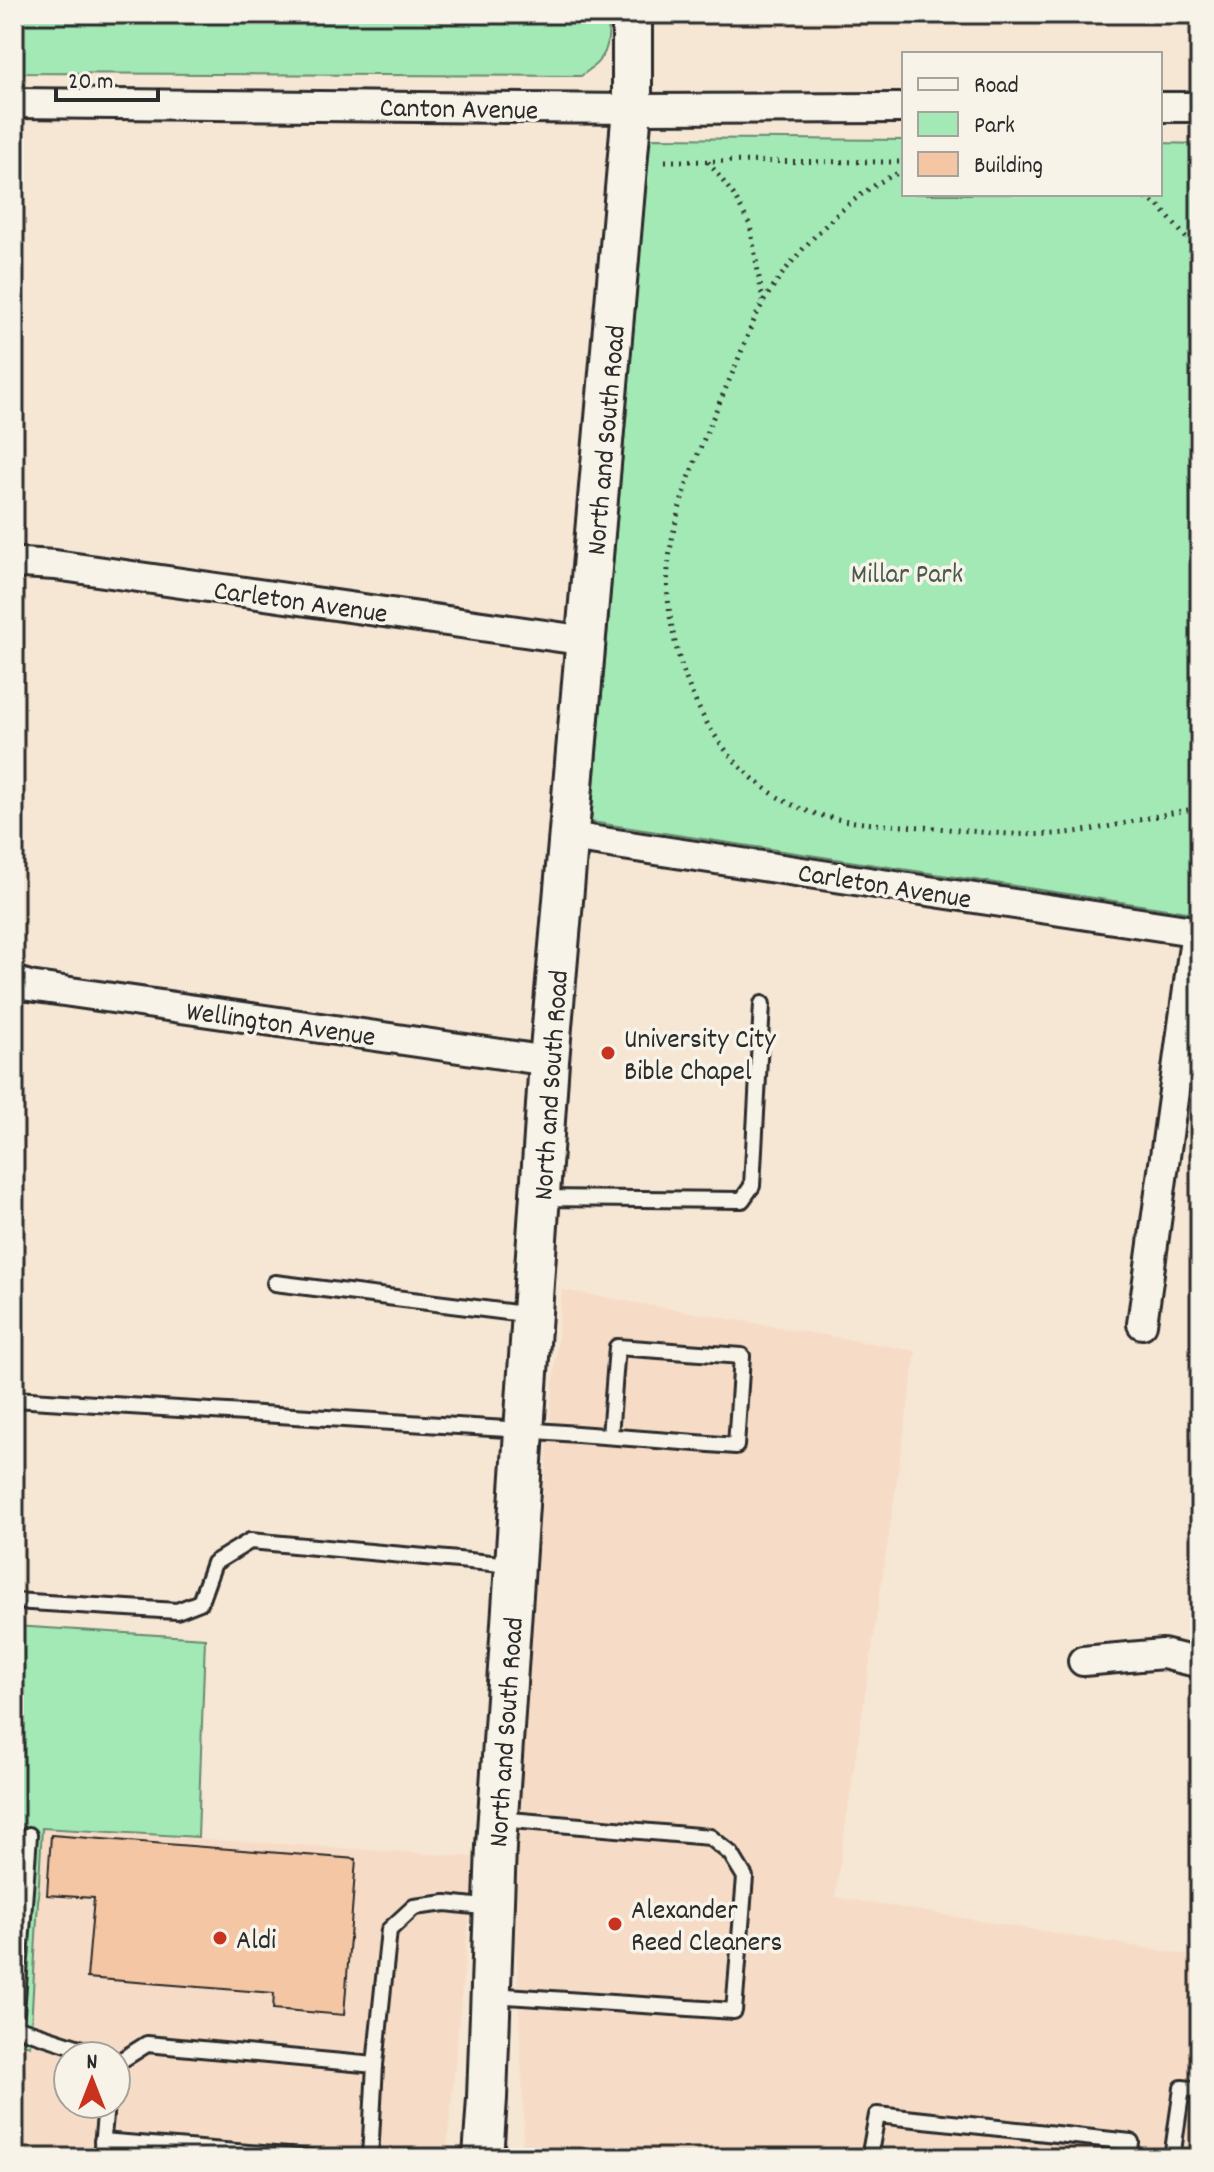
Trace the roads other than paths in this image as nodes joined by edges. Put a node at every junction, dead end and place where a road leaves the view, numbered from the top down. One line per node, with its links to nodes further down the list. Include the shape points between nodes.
1 (632, 14): 6 (street, North and South Road)
2 (14, 103): 6 (street, Canton Avenue)
3 (1162, 107): 4 (street)
4 (1200, 107)
5 (902, 108): 6 (street, Canton Avenue)
6 (632, 109): 8 (street, North and South Road)
7 (14, 566): 8 (street, Carleton Avenue, via 55,565)
8 (587, 641): 9 (street, North and South Road)
9 (570, 837): 10 (street, Carleton Avenue); 13 (street, North and South Road)
10 (1198, 931): 17 (street)
11 (14, 981): 13 (street, Wellington Avenue)
12 (762, 1004): 14 (lane, via 752,1186 742,1200)
13 (549, 1061): 14 (street, North and South Road)
14 (540, 1198): 16 (street, North and South Road)
15 (275, 1283): 16 (lane)
16 (532, 1315): 19 (street, North and South Road)
17 (1142, 1324)
18 (14, 1399): 19 (lane)
19 (524, 1430): 20 (lane); 21 (street, North and South Road)
20 (610, 1436): 20 (lane, via 736,1446 742,1356 617,1347)
21 (515, 1565): 22 (lane, via 250,1541 214,1563 200,1602 177,1611); 25 (street, North and South Road)
22 (14, 1601)
23 (1083, 1661): 24 (street, via 1163,1654)
24 (1200, 1663)
25 (497, 1819): 27 (street, North and South Road); 28 (lane, via 710,1837 731,1854 745,1877 734,2011)
26 (29, 1835): 29 (lane, via 15,2027)
27 (494, 1908): 28 (street, North and South Road); 31 (lane, via 446,1903 414,1907 389,1930)
28 (491, 1995): 38 (street, North and South Road)
29 (55, 2040)
30 (132, 2054): 31 (lane, via 147,2044)
31 (375, 2065): 37 (lane)
32 (1200, 2090): 41 (lane, via 1182,2088)
33 (104, 2120): 34 (lane)
34 (102, 2141): 35 (lane); 36 (lane)
35 (101, 2158)
36 (312, 2158)
37 (370, 2158)
38 (483, 2158)
39 (869, 2158): 40 (lane, via 877,2115 1131,2142)
40 (1129, 2158)
41 (1172, 2158)

